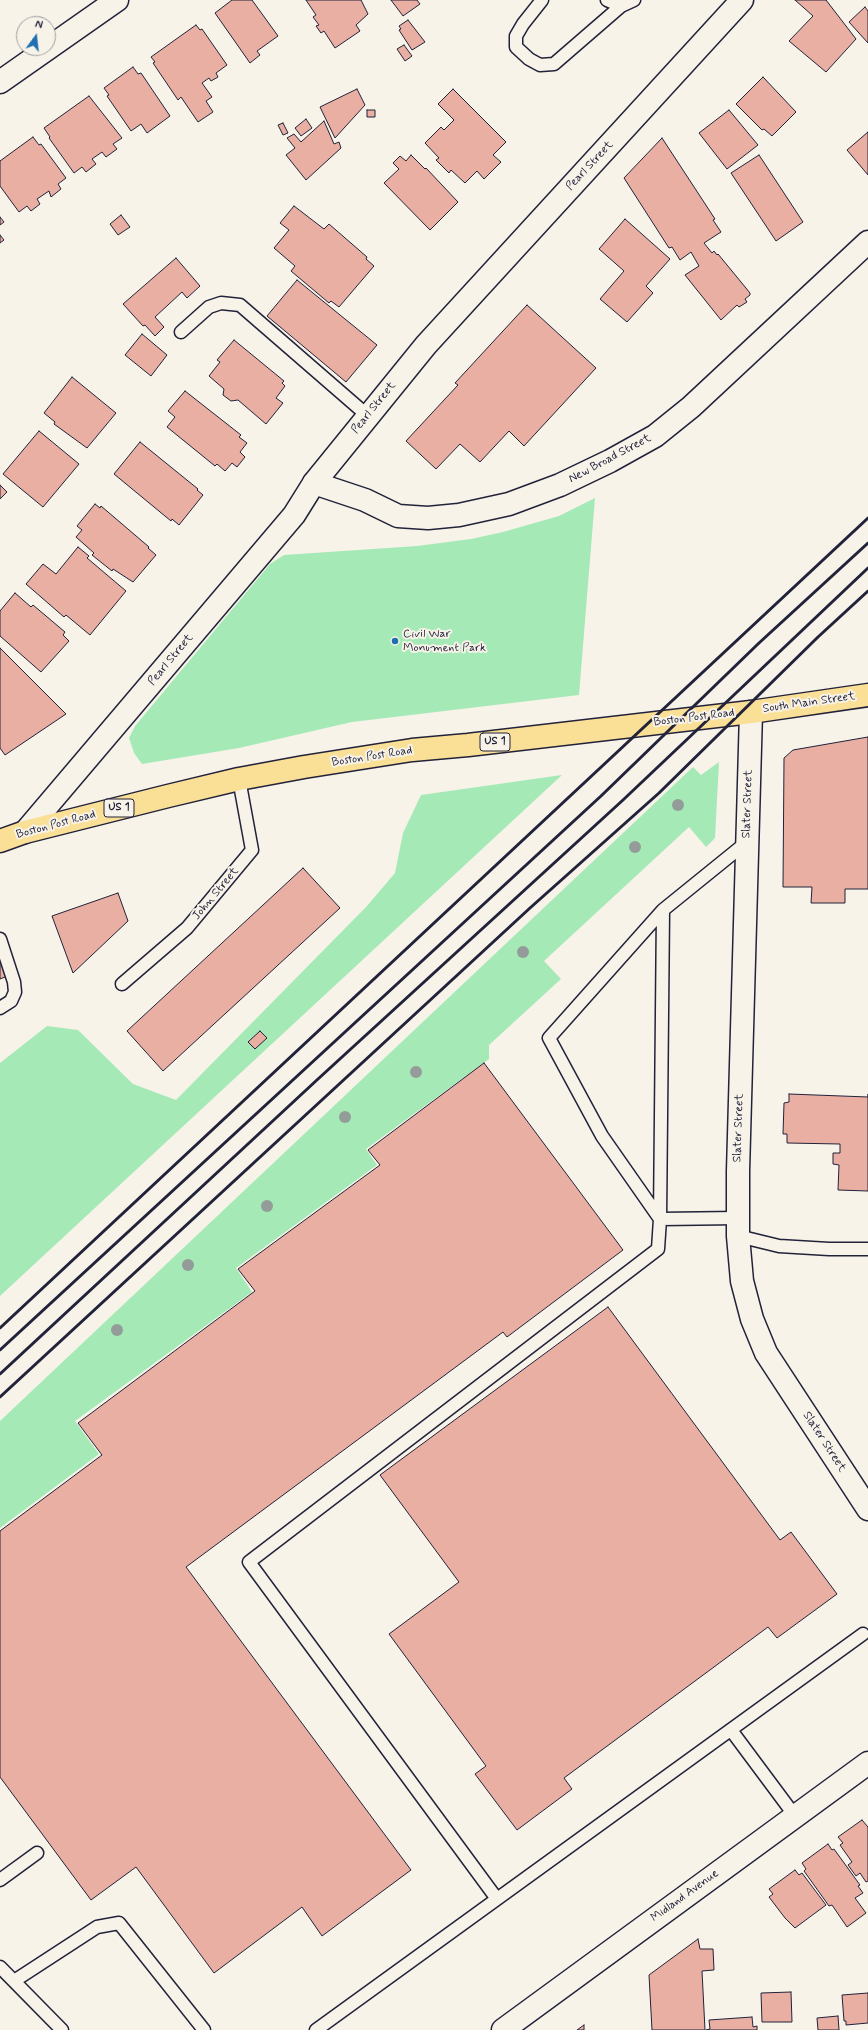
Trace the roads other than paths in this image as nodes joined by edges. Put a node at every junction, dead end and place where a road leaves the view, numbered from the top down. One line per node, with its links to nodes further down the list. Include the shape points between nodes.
1 (117, 0): 7 (street)
2 (542, 0): 6 (lane, via 516,36 516,47 540,65 554,64)
3 (607, 0): 6 (lane)
4 (634, 0): 6 (lane)
5 (742, 0): 10 (street, Pearl Street, via 431,339)
6 (621, 6)
7 (0, 82)
8 (868, 242): 11 (street, New Broad Street, via 655,436 610,462 560,485 509,504 459,515 428,518 398,516 365,500)
9 (181, 332): 10 (lane, via 209,307 221,303 240,305)
10 (368, 416): 11 (street, Pearl Street)
11 (314, 482): 15 (street, Pearl Street, via 294,515)
12 (868, 694): 13 (main road, South Main Street / US 1)
13 (751, 712): 14 (main road, Boston Post Road / US 1, via 412,750); 17 (street, Slater Street)
14 (239, 778): 15 (main road, Boston Post Road / US 1); 20 (lane, John Street, via 252,850 187,928)
15 (25, 832): 16 (main road, Boston Post Road / US 1)
16 (0, 841)
17 (747, 842): 18 (lane); 23 (street, Slater Street)
18 (663, 910): 22 (lane); 22 (lane, via 549,1038 602,1136)
19 (0, 939): 21 (lane, via 15,992 11,1001)
20 (122, 984)
21 (0, 1008)
22 (660, 1219): 23 (lane); 32 (lane, via 658,1249 249,1562)
23 (738, 1227): 24 (lane, via 779,1246); 25 (street, Slater Street, via 742,1281 752,1319 766,1353)
24 (868, 1249)
25 (868, 1510)
26 (863, 1634): 27 (lane)
27 (730, 1730): 29 (lane); 32 (lane)
28 (868, 1763): 29 (street, Midland Avenue)
29 (795, 1816): 38 (street, Midland Avenue)
30 (37, 1852): 31 (lane)
31 (0, 1880)
32 (497, 1899): 37 (lane)
33 (0, 1967): 34 (lane)
34 (14, 1981): 35 (lane); 36 (lane, via 97,1927 119,1923)
35 (62, 2030)
36 (204, 2030)
37 (316, 2030)
38 (503, 2030)

